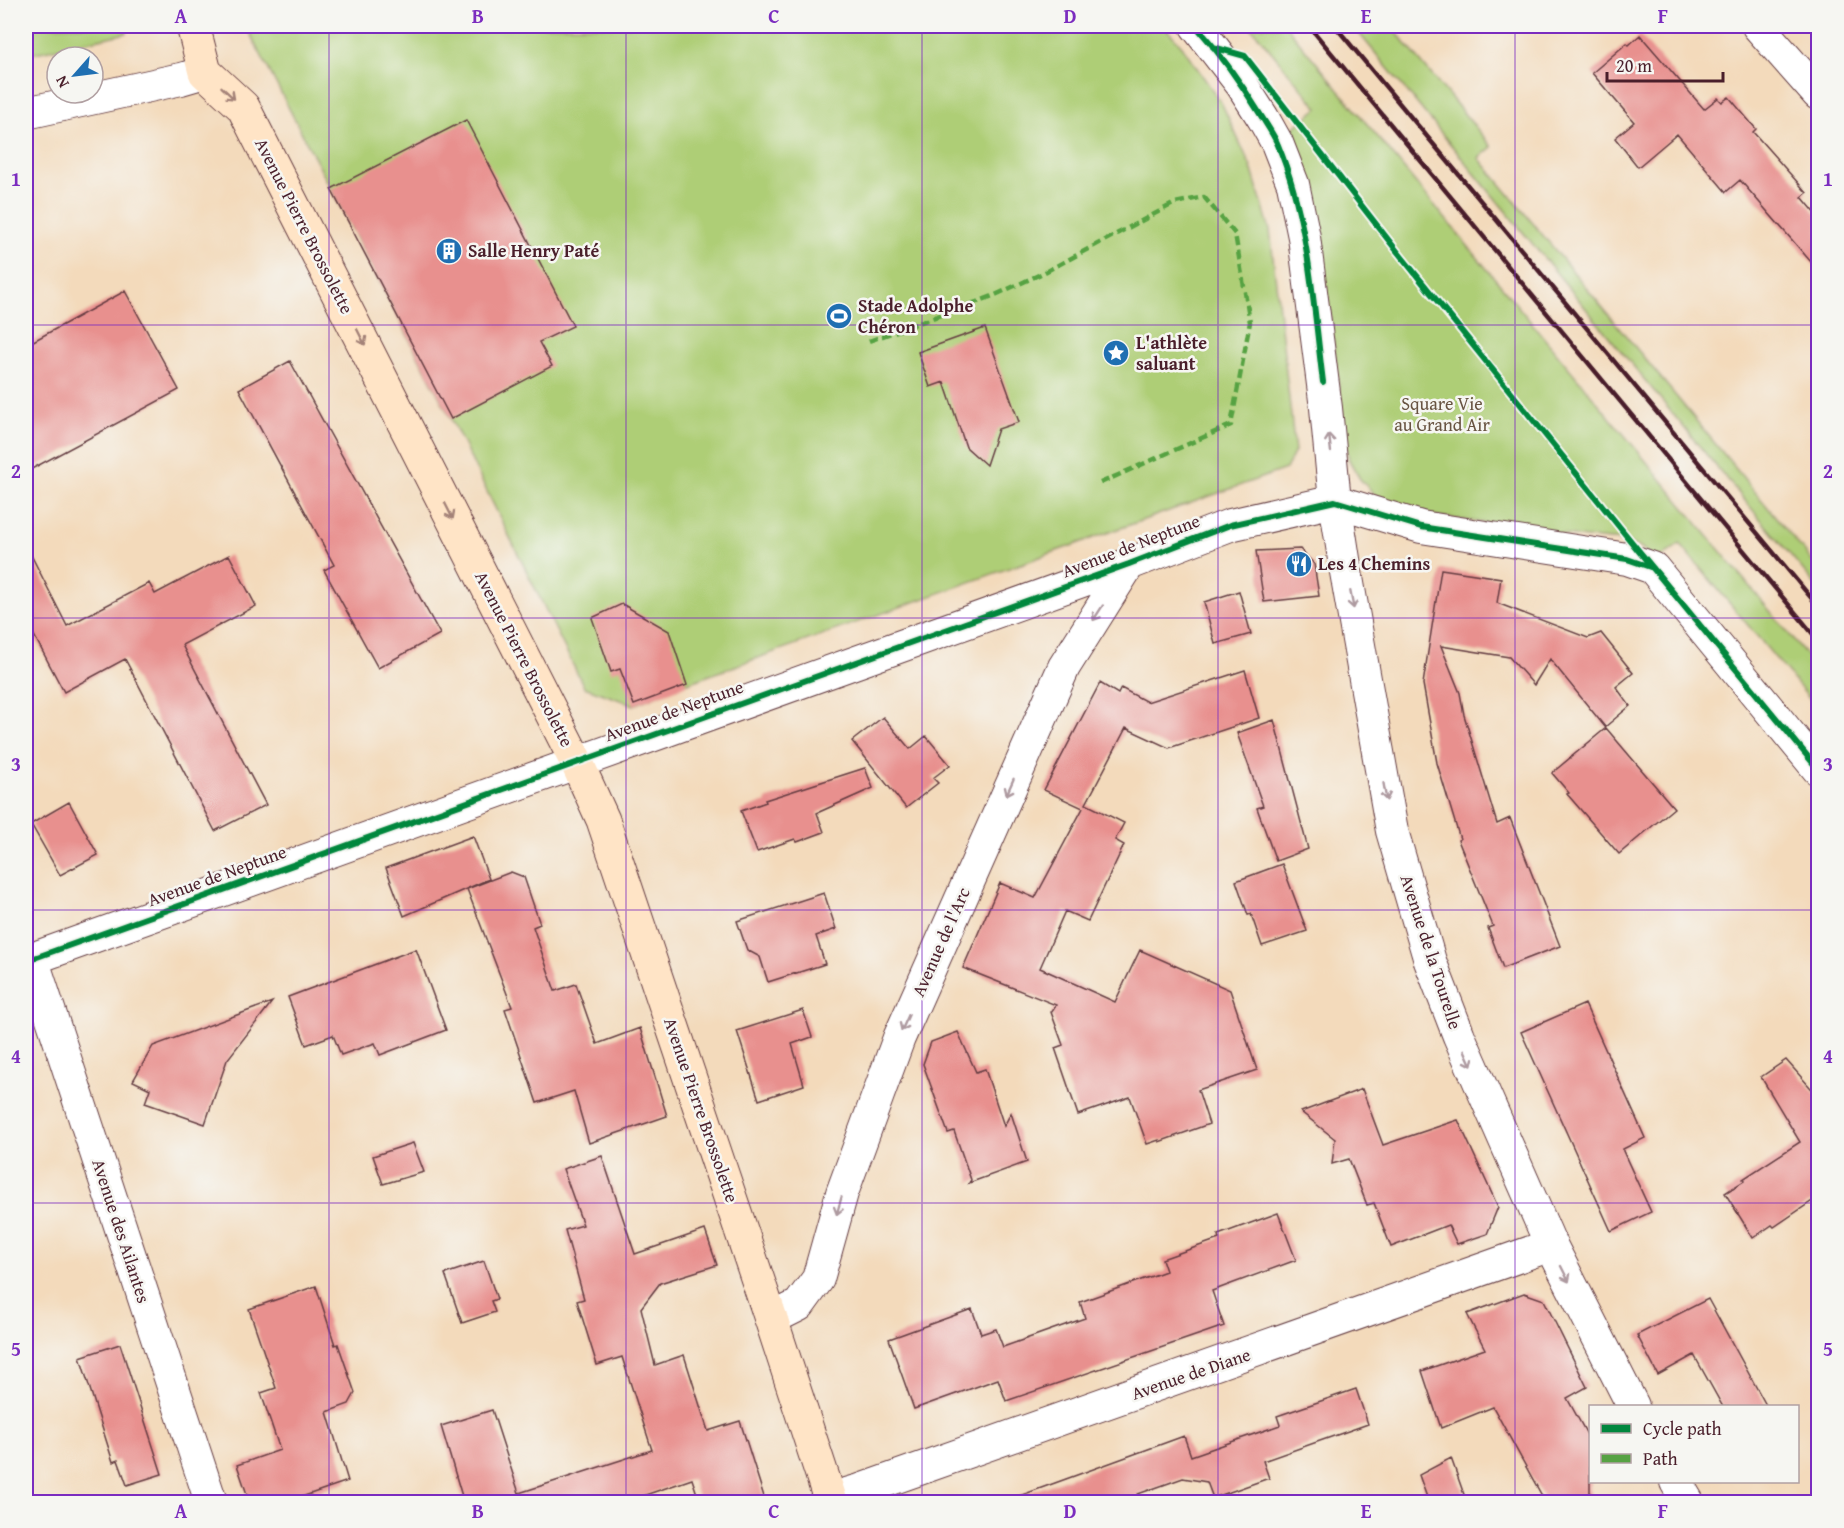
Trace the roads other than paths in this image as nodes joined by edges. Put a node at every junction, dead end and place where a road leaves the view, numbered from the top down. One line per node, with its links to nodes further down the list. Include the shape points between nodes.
1 (193, 26): 4 (street)
2 (1196, 26): 7 (street, Avenue de la Tourelle, one-way to 2, via 1304,237 1293,184 1277,143 1258,110)
3 (1758, 26): 5 (street)
4 (205, 72): 6 (street); 9 (street, Avenue Pierre Brossolette, one-way to 9, via 243,107)
5 (1818, 94)
6 (26, 113)
7 (1335, 501): 8 (street, Avenue de Neptune, via 1230,525); 10 (street, via 1421,527 1627,559 1653,568); 12 (street, Avenue de la Tourelle, one-way to 12, via 1392,831 1434,972)
8 (1129, 564): 9 (street, Avenue de Neptune); 13 (street, Avenue de l'Arc, one-way to 13, via 1064,667 898,1038 842,1193 818,1279 799,1305)
9 (577, 763): 11 (street, Avenue de Neptune); 13 (street, Avenue Pierre Brossolette, via 603,820)
10 (1818, 769)
11 (29, 960): 17 (street, Avenue des Ailantes)
12 (1551, 1245): 14 (street, Avenue de la Tourelle, one-way to 14); 16 (street, Avenue de Diane)
13 (771, 1319): 16 (street, Avenue Pierre Brossolette)
14 (1632, 1405)
15 (1677, 1483): 18 (street)
16 (830, 1501)
17 (211, 1503)
18 (1688, 1503)

